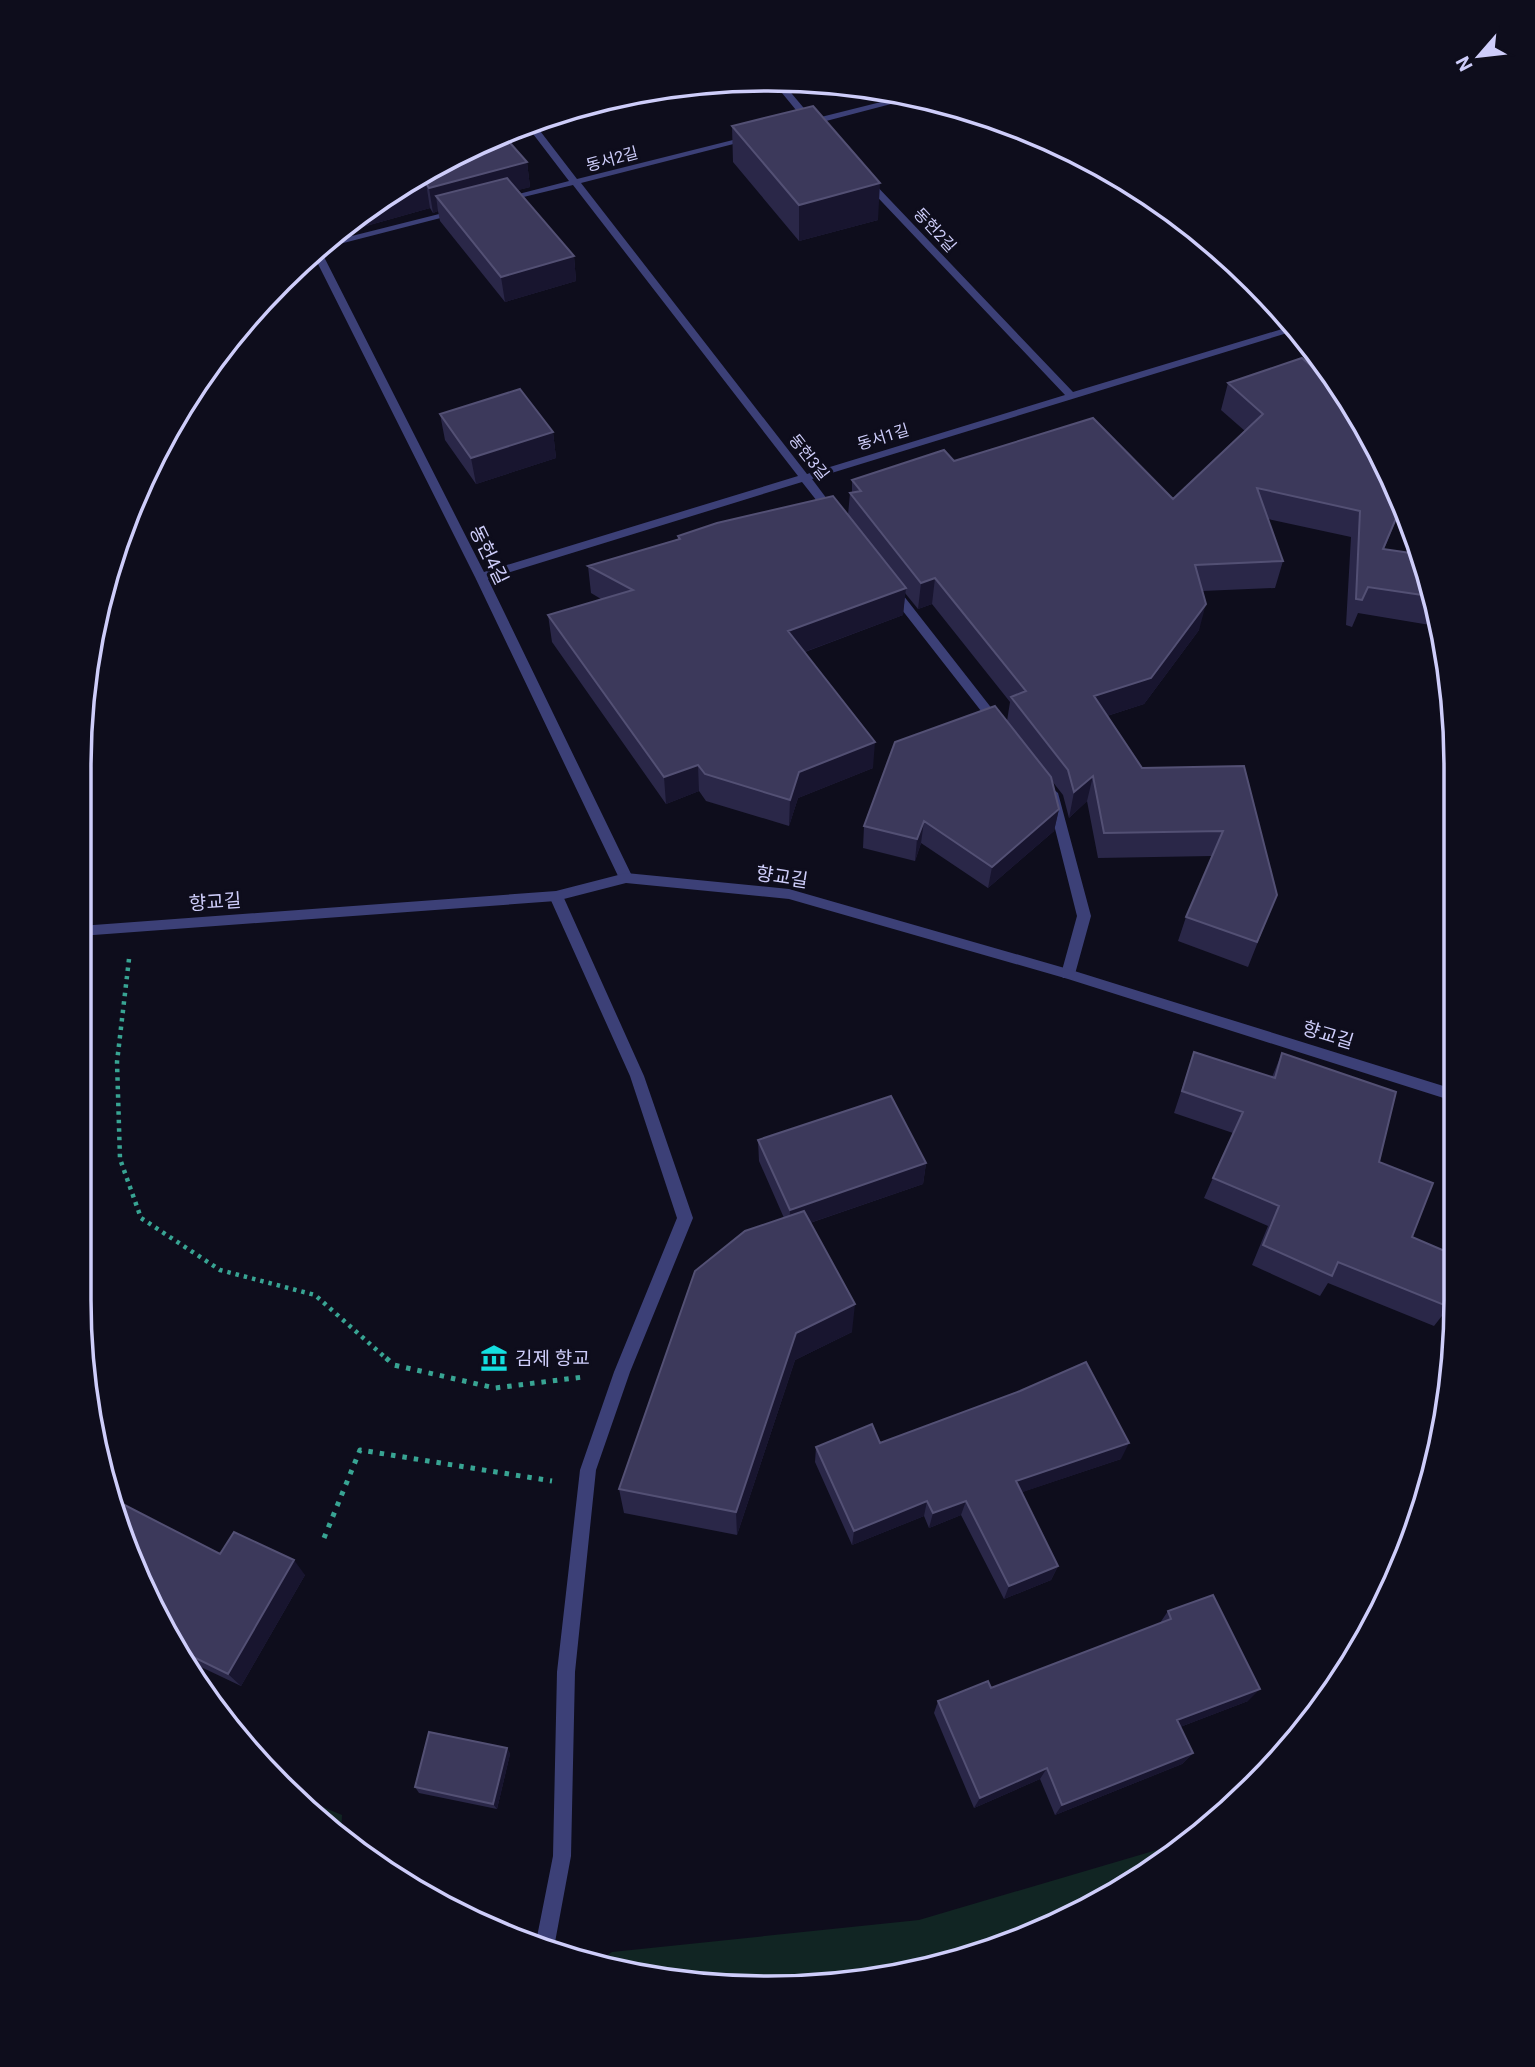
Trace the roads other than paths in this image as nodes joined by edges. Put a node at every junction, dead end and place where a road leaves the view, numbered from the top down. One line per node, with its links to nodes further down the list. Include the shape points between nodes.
1 (785, 91): 3 (street)
2 (889, 102): 3 (street)
3 (811, 122): 4 (street); 5 (street)
4 (798, 125)
5 (820, 131)
6 (536, 132): 9 (street, 동헌3길)
7 (758, 135): 9 (street, 동서2길)
8 (858, 171): 15 (street, 동헌2길)
9 (575, 183): 10 (street, 동서2길); 16 (street, 동헌3길)
10 (494, 203)
11 (468, 210): 12 (street)
12 (343, 241)
13 (320, 260): 18 (street, 동헌4길)
14 (1284, 331): 15 (street, 동서1길)
15 (1072, 397): 16 (street, 동서1길)
16 (804, 477): 17 (street, 동헌3길); 18 (street, 동서1길)
17 (838, 519)
18 (481, 577): 22 (street, 동헌4길)
19 (888, 583): 20 (street)
20 (1005, 733)
21 (1046, 786): 25 (street, via 1055,797 1084,916)
22 (626, 878): 23 (street, 향교길); 25 (street, 향교길, via 789,894)
23 (556, 896): 24 (street, 향교길); 27 (street, via 637,1076 685,1218 588,1470 566,1672 562,1856)
24 (91, 930)
25 (1068, 974): 26 (street, 향교길)
26 (1444, 1092)
27 (546, 1939)

